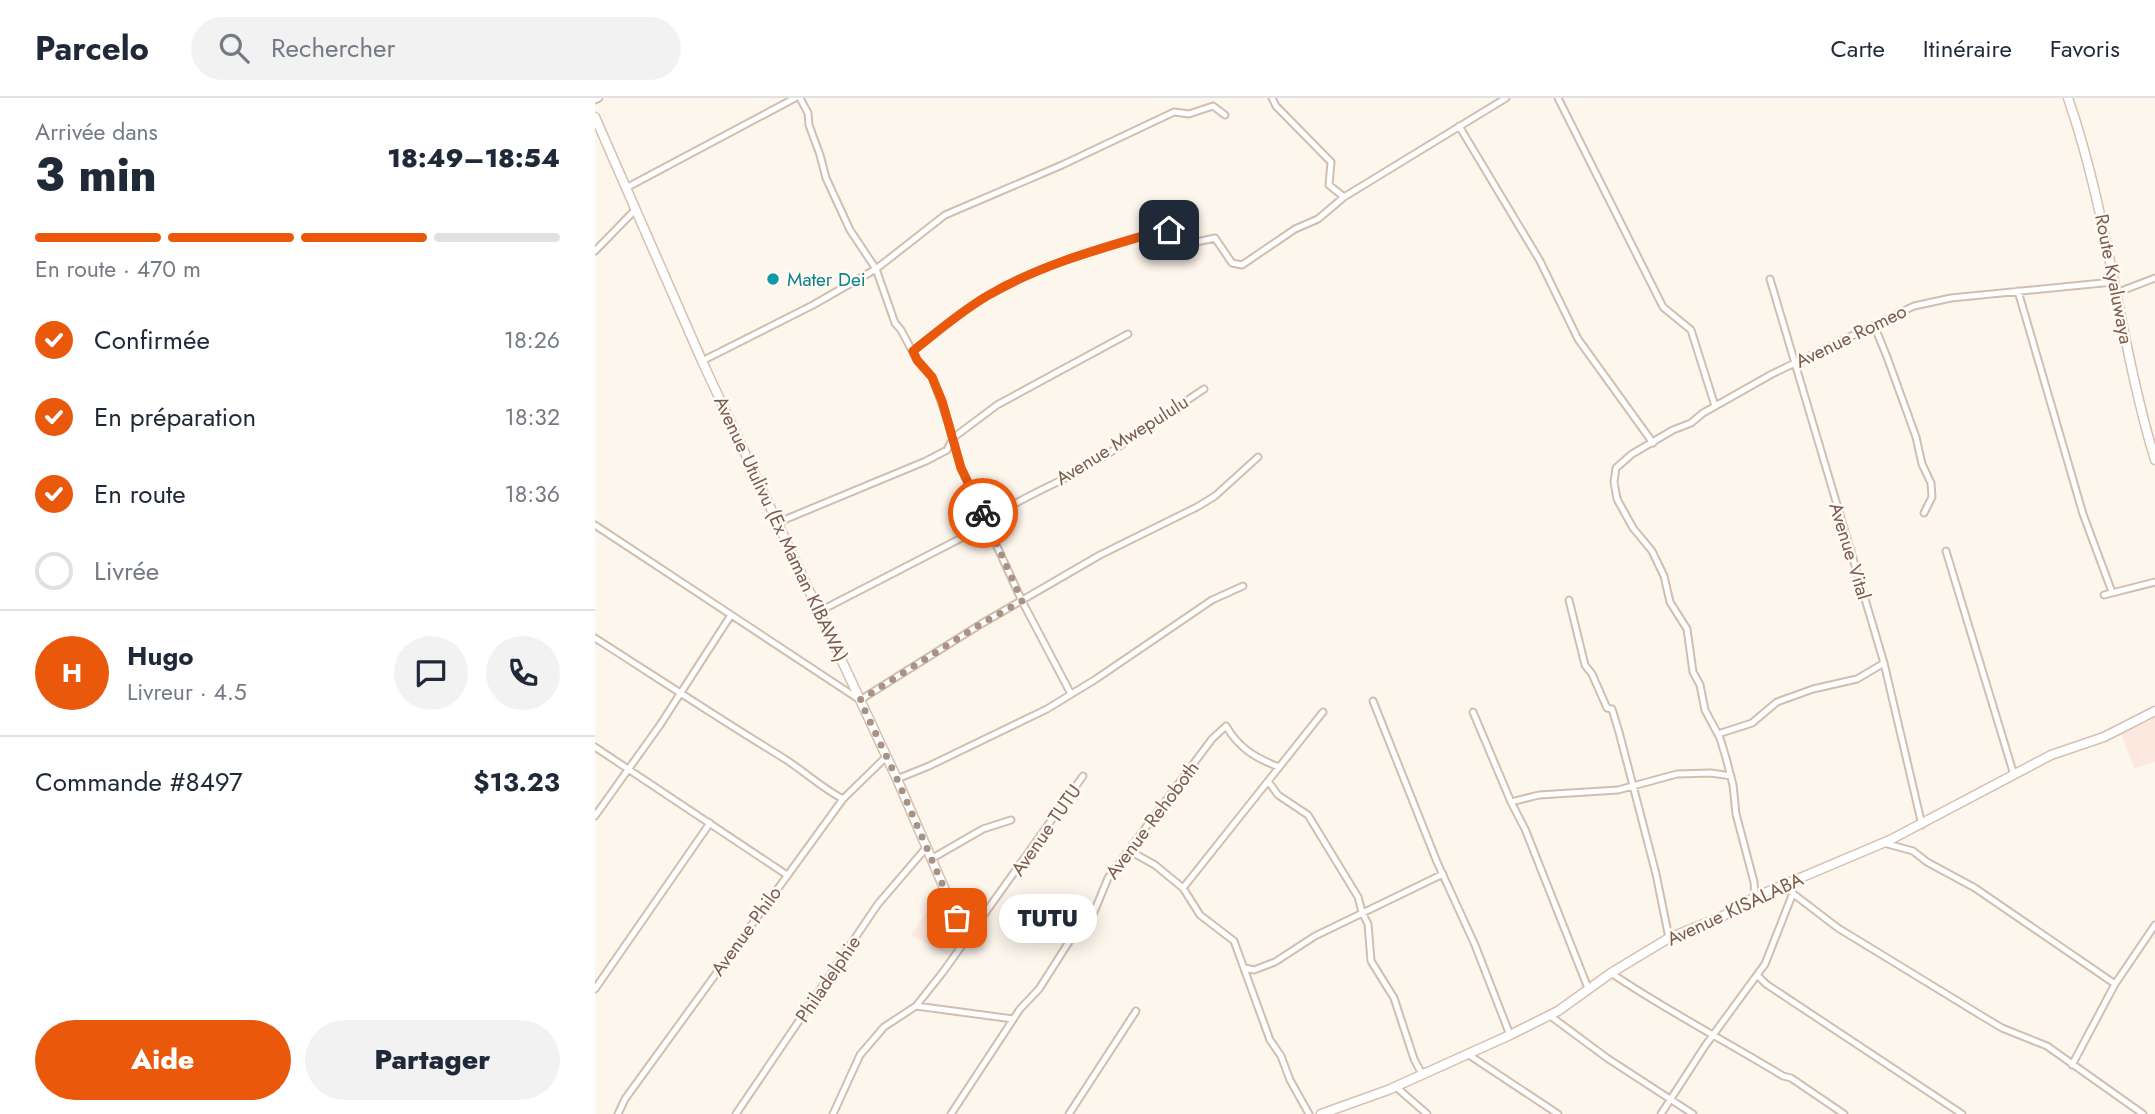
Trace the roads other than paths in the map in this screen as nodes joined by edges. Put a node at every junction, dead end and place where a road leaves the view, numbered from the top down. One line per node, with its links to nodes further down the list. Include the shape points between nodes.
1 (798, 98): 9 (street); 13 (street, via 808,113 825,178 850,230)
2 (1272, 98): 10 (street, via 1331,162 1329,185)
3 (1506, 98): 8 (street)
4 (1558, 98): 25 (street, via 1663,307 1691,330)
5 (2069, 98): 16 (street, Route Kyaluwaya, via 2093,179)
6 (1225, 115): 13 (street, via 1213,106 1188,114 1174,112 945,215)
7 (595, 117): 9 (street, Avenue Utulivu (Ex Maman KIBAWA))
8 (1459, 126): 10 (street); 27 (street, via 1540,261 1578,339)
9 (626, 188): 11 (street, Avenue Utulivu (Ex Maman KIBAWA))
10 (1344, 197): 21 (street, via 1318,219 1242,265 1232,263 1216,238 1182,245 1169,230 1064,261 985,297)
11 (635, 210): 12 (street); 22 (street, Avenue Utulivu (Ex Maman KIBAWA))
12 (595, 251)
13 (876, 269): 21 (street, via 895,323); 22 (street)
14 (2155, 278): 18 (street)
15 (1770, 279): 23 (street, Avenue Vital)
16 (2113, 282): 17 (street, Avenue Romeo); 18 (street, Route Kyaluwaya)
17 (2018, 291): 19 (street, Avenue Romeo, via 1914,306); 37 (street, via 2083,514)
18 (2116, 293): 29 (street, Route Kyaluwaya)
19 (1874, 326): 23 (street, Avenue Romeo); 30 (street, via 1931,483 1932,497)
20 (1128, 334): 26 (street, via 997,405)
21 (913, 351): 26 (street, via 932,377)
22 (702, 361): 32 (street, Avenue Utulivu (Ex Maman KIBAWA))
23 (1794, 364): 25 (street, Avenue Romeo); 44 (street, Avenue Vital)
24 (1203, 389): 31 (street, Avenue Mwepululu, via 1095,462)
25 (1715, 407): 27 (street, Avenue Romeo)
26 (953, 438): 31 (street, via 961,468); 32 (street, via 947,450 926,461)
27 (1653, 443): 52 (street, Avenue Romeo, via 1616,468 1617,499 1663,572 1671,603 1687,629 1693,673 1705,710)
28 (1258, 457): 40 (street, via 1197,508 1100,555)
29 (2155, 460)
30 (1924, 513)
31 (986, 521): 40 (street); 41 (street, Avenue Mwepululu)
32 (779, 522): 41 (street, Avenue Utulivu (Ex Maman KIBAWA))
33 (595, 525): 42 (street)
34 (1946, 551): 57 (street)
35 (2155, 582): 37 (street)
36 (1243, 586): 46 (street, via 1212,600)
37 (2112, 593): 38 (street)
38 (2104, 595)
39 (1569, 600): 62 (street, via 1585,665 1607,708 1612,709)
40 (1022, 601): 46 (street); 47 (street)
41 (820, 611): 47 (street, Avenue Utulivu (Ex Maman KIBAWA))
42 (731, 615): 45 (street); 47 (street)
43 (595, 638): 45 (street)
44 (1884, 663): 52 (street, via 1857,679 1777,702 1752,723); 68 (street, Avenue Vital)
45 (679, 694): 56 (street); 63 (street)
46 (1071, 694): 60 (street)
47 (860, 700): 54 (street, Avenue Utulivu (Ex Maman KIBAWA))
48 (1373, 701): 73 (street)
49 (2155, 711): 57 (street, Avenue KISALABA)
50 (1323, 712): 55 (street)
51 (1473, 712): 64 (street)
52 (1718, 734): 59 (street)
53 (595, 747): 56 (street)
54 (886, 757): 60 (street, Avenue Utulivu (Ex Maman KIBAWA)); 63 (street, Avenue Philo)
55 (1279, 767): 61 (street); 71 (street, Avenue Rehoboth, via 1236,743 1226,726)
56 (629, 769): 65 (street); 67 (street)
57 (2014, 775): 68 (street, Avenue KISALABA)
58 (1083, 776): 82 (street, Avenue TUTU)
59 (1731, 776): 62 (street, via 1677,774); 78 (street)
60 (897, 779): 70 (street, Avenue Utulivu (Ex Maman KIBAWA))
61 (1268, 781): 76 (street); 79 (street, via 1278,795 1308,815 1358,897)
62 (1634, 785): 64 (street, via 1539,795); 81 (street)
63 (843, 799): 74 (street, Avenue Philo)
64 (1511, 803): 87 (street)
65 (595, 817)
66 (1011, 820): 72 (street, via 983,829)
67 (710, 823): 74 (street); 88 (street)
68 (1922, 825): 69 (street, Avenue KISALABA)
69 (1884, 843): 75 (street, Avenue KISALABA); 86 (street, via 1913,851 1975,888)
70 (926, 848): 72 (street, Avenue Utulivu (Ex Maman KIBAWA)); 101 (street, Philadelphie, via 878,904)
71 (1130, 850): 76 (street); 92 (street, Avenue Rehoboth, via 1108,878 1094,912)
72 (931, 859): 82 (street, Avenue Utulivu (Ex Maman KIBAWA))
73 (1443, 874): 79 (street); 94 (street)
74 (787, 875): 100 (street, Avenue Philo)
75 (1783, 886): 77 (street); 78 (street, Avenue KISALABA)
76 (1183, 888): 83 (street, via 1200,915 1234,941)
77 (1793, 893): 85 (street, via 1773,948); 96 (street, via 1838,928 1937,990 2002,1028 2037,1040)
78 (1755, 897): 81 (street, Avenue KISALABA)
79 (1361, 912): 83 (street, via 1275,962 1254,970); 97 (street, via 1368,924 1371,961 1394,998)
80 (2155, 926): 86 (street)
81 (1669, 938): 84 (street, Avenue KISALABA)
82 (967, 941): 89 (street, Avenue TUTU)
83 (1245, 968): 105 (street, via 1270,1040)
84 (1611, 972): 87 (street, Avenue KISALABA); 93 (street)
85 (1757, 975): 93 (street); 112 (street)
86 (2115, 984): 96 (street)
87 (1588, 988): 91 (street, Avenue KISALABA)
88 (595, 989)
89 (916, 1006): 92 (street); 102 (street, Avenue TUTU, via 884,1027 860,1055)
90 (1136, 1010): 104 (street)
91 (1549, 1015): 94 (street, Avenue KISALABA); 99 (street)
92 (1013, 1019): 103 (street, Avenue Rehoboth)
93 (1714, 1034): 99 (street); 111 (street)
94 (1510, 1035): 95 (street, Avenue KISALABA)
95 (1469, 1055): 97 (street, Avenue KISALABA); 108 (street)
96 (2071, 1065): 113 (street)
97 (1422, 1074): 98 (street, Avenue KISALABA)
98 (1396, 1087): 106 (street, Avenue KISALABA); 107 (street)
99 (1670, 1100): 109 (street); 110 (street)
100 (618, 1114)
101 (736, 1114)
102 (833, 1114)
103 (951, 1114)
104 (1069, 1114)
105 (1309, 1114)
106 (1321, 1114)
107 (1427, 1114)
108 (1558, 1114)
109 (1661, 1114)
110 (1693, 1114)
111 (1844, 1114)
112 (1962, 1114)
113 (2143, 1114)

